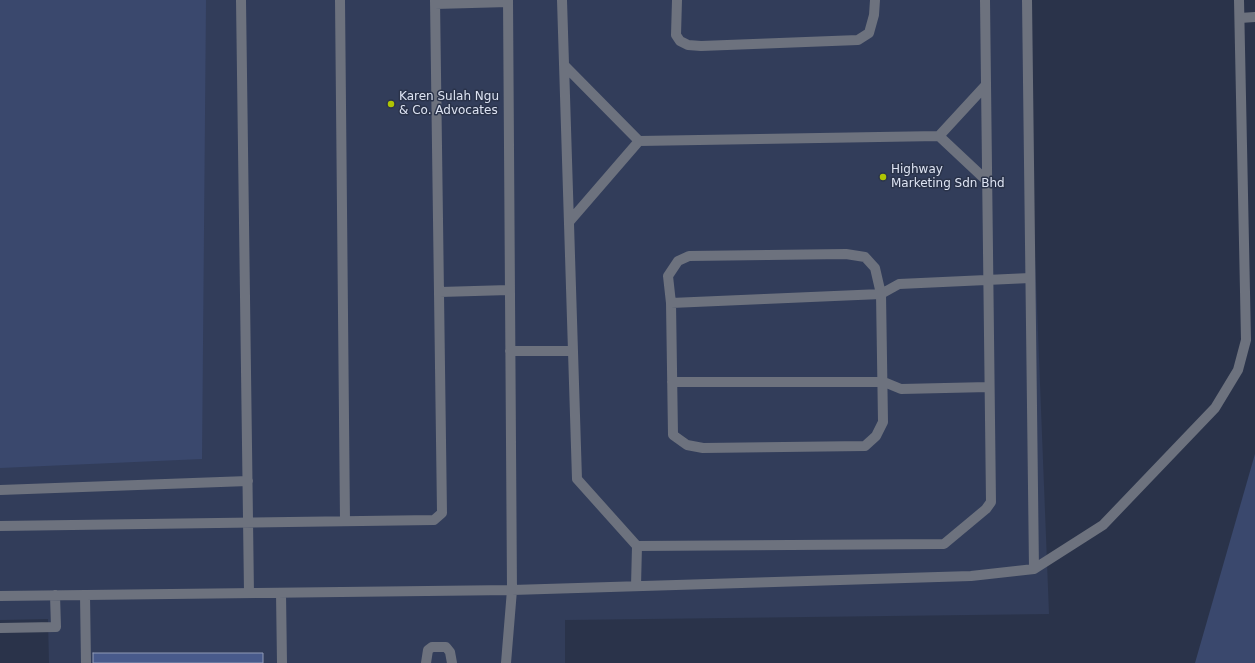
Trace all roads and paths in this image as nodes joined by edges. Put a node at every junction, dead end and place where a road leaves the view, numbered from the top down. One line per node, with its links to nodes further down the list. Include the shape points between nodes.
1 (241, 0): 30 (street)
2 (340, 0): 32 (street)
3 (562, 0): 13 (street)
4 (677, 0): 5 (street, via 676,35 680,42 701,46 858,40 869,33)
5 (875, 0)
6 (985, 0): 14 (street)
7 (1027, 0): 19 (street)
8 (1239, 0): 12 (street)
9 (508, 1): 10 (street); 21 (street)
10 (435, 2): 22 (street)
11 (1255, 17): 12 (street)
12 (1240, 18): 36 (street, via 1246,340 1238,370 1215,408 1103,525)
13 (564, 65): 16 (street); 18 (street)
14 (986, 85): 15 (street); 17 (street)
15 (939, 136): 16 (street); 17 (street)
16 (639, 141): 18 (street)
17 (987, 181): 20 (street)
18 (569, 222): 26 (street)
19 (1030, 278): 20 (street); 36 (street)
20 (988, 281): 23 (street, via 899,284); 29 (street)
21 (510, 290): 22 (street); 25 (street)
22 (440, 292): 32 (street, via 442,513 434,520)
23 (880, 294): 24 (street); 24 (street, via 875,268 866,257 846,254 689,256 678,261 668,276); 28 (street)
24 (671, 303): 27 (street)
25 (510, 351): 26 (street); 38 (street)
26 (572, 351): 35 (street, via 577,479)
27 (672, 382): 28 (street); 28 (street, via 673,435 687,445 703,448 865,446 876,436 883,422)
28 (884, 382): 29 (street, via 901,389)
29 (989, 387): 35 (street, via 990,502 944,544)
30 (248, 480): 31 (street); 33 (street)
31 (0, 490)
32 (345, 521): 33 (street)
33 (248, 522): 34 (street); 39 (street)
34 (0, 526)
35 (637, 546): 37 (street)
36 (1034, 569): 37 (street, via 971,576)
37 (636, 586): 38 (street)
38 (512, 590): 40 (street); 49 (street)
39 (249, 593): 40 (street); 42 (street)
40 (281, 593): 46 (street)
41 (55, 595): 42 (street); 43 (street); 44 (street, via 56,628)
42 (85, 595): 45 (street)
43 (0, 596)
44 (0, 628)
45 (86, 663)
46 (282, 663)
47 (426, 663): 48 (street, via 428,650 432,647 446,647)
48 (452, 663)
49 (506, 663)

